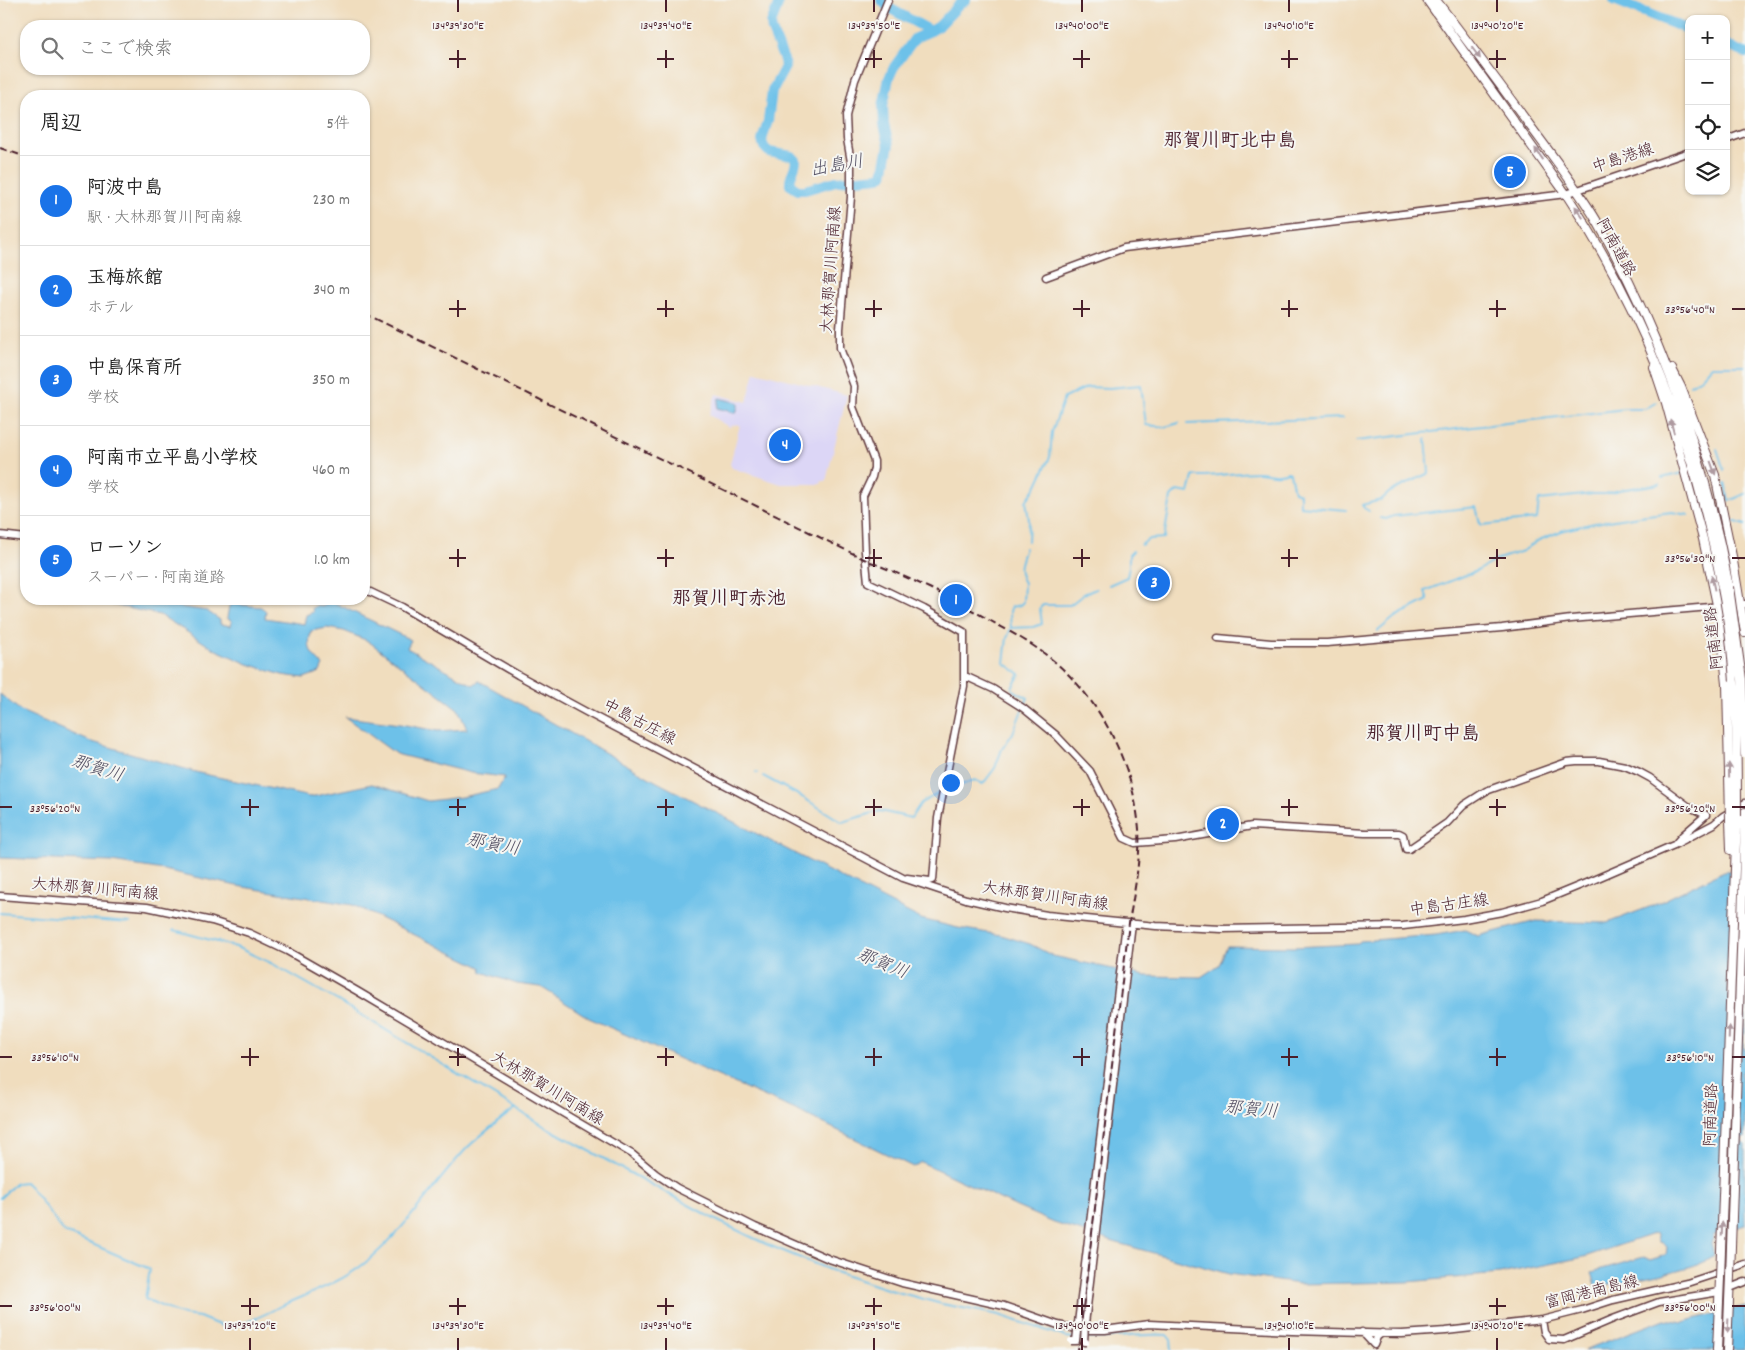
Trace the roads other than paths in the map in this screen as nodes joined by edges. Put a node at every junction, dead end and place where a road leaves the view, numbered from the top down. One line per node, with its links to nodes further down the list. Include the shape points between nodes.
1 (1427, 0): 8 (highway, 阿南道路, one-way to 1)
2 (1436, 0): 7 (highway, 阿南道路, one-way to 7)
3 (887, 1): 20 (main road, 大林那賀川阿南線, via 855,80 846,116 851,183 840,340 854,386 853,407 874,461 872,477 863,496 868,582 924,608 964,632)
4 (1745, 133): 5 (main road)
5 (1730, 139)
6 (1685, 153): 7 (main road, 中島港線)
7 (1576, 190): 8 (main road, 中島港線); 10 (highway, 阿南道路, via 1598,223)
8 (1566, 194): 9 (main road, 中島港線, via 1124,248); 11 (highway, 阿南道路, one-way to 8, via 1588,227)
9 (1046, 278)
10 (1650, 328): 12 (highway, 阿南道路); 16 (highway, one-way to 16, via 1681,387 1715,475)
11 (1643, 332): 12 (highway, 阿南道路); 17 (highway, one-way to 11, via 1666,403)
12 (1675, 398): 21 (highway, 阿南道路, bridge, via 1694,441 1724,557 1742,679); 28 (highway, 阿南道路, bridge, via 1706,509 1731,643 1737,730)
13 (0, 535): 14 (main road)
14 (20, 537)
15 (370, 593): 25 (main road, 中島古庄線, via 402,607 518,675)
16 (1743, 604): 17 (main road); 18 (highway)
17 (1718, 606): 19 (main road, via 1327,643 1271,643); 28 (highway, one-way to 17, bridge, via 1727,684)
18 (1745, 633)
19 (1218, 638)
20 (965, 676): 24 (main road, via 1023,708 1056,735 1090,771 1124,838 1135,843 1175,840 1252,826 1399,832 1403,835 1406,849 1409,849 1486,791 1567,762 1587,760 1625,766 1639,772 1706,815); 25 (main road, 大林那賀川阿南線, via 938,818 933,880)
21 (1745, 754)
22 (1745, 803): 24 (main road, 中島古庄線)
23 (1745, 812): 29 (highway, 阿南道路)
24 (1674, 845): 30 (main road, 中島古庄線, via 1542,901 1464,919 1403,926 1305,928 1222,929)
25 (903, 878): 30 (main road, 大林那賀川阿南線, via 966,900 1005,908)
26 (1745, 888): 29 (highway)
27 (0, 896): 35 (main road, 大林那賀川阿南線, via 147,906 249,933 358,991 632,1154 677,1188 756,1227 878,1276 1004,1306 1058,1325)
28 (1733, 922): 34 (highway, 阿南道路, one-way to 28, bridge)
29 (1742, 922): 33 (highway, 阿南道路, bridge)
30 (1129, 924): 35 (main road)
31 (1745, 1264): 36 (main road, 富岡港南島線, via 1687,1283)
32 (1745, 1282): 33 (main road)
33 (1730, 1288): 43 (highway, 阿南道路, one-way to 43)
34 (1719, 1292): 36 (main road, via 1659,1302 1564,1340 1549,1339); 42 (highway, 阿南道路)
35 (1082, 1320): 37 (main road, 富岡港南島線, via 1105,1330 1158,1324); 39 (main road, bridge); 40 (main road, bridge, via 1076,1342)
36 (1542, 1320): 38 (main road, 富岡港南島線, via 1446,1331)
37 (1362, 1332): 38 (main road, 富岡港南島線); 41 (main road)
38 (1382, 1333): 41 (main road, via 1377,1337)
39 (1086, 1342)
40 (1071, 1343)
41 (1376, 1348)
42 (1717, 1350)
43 (1727, 1350)

